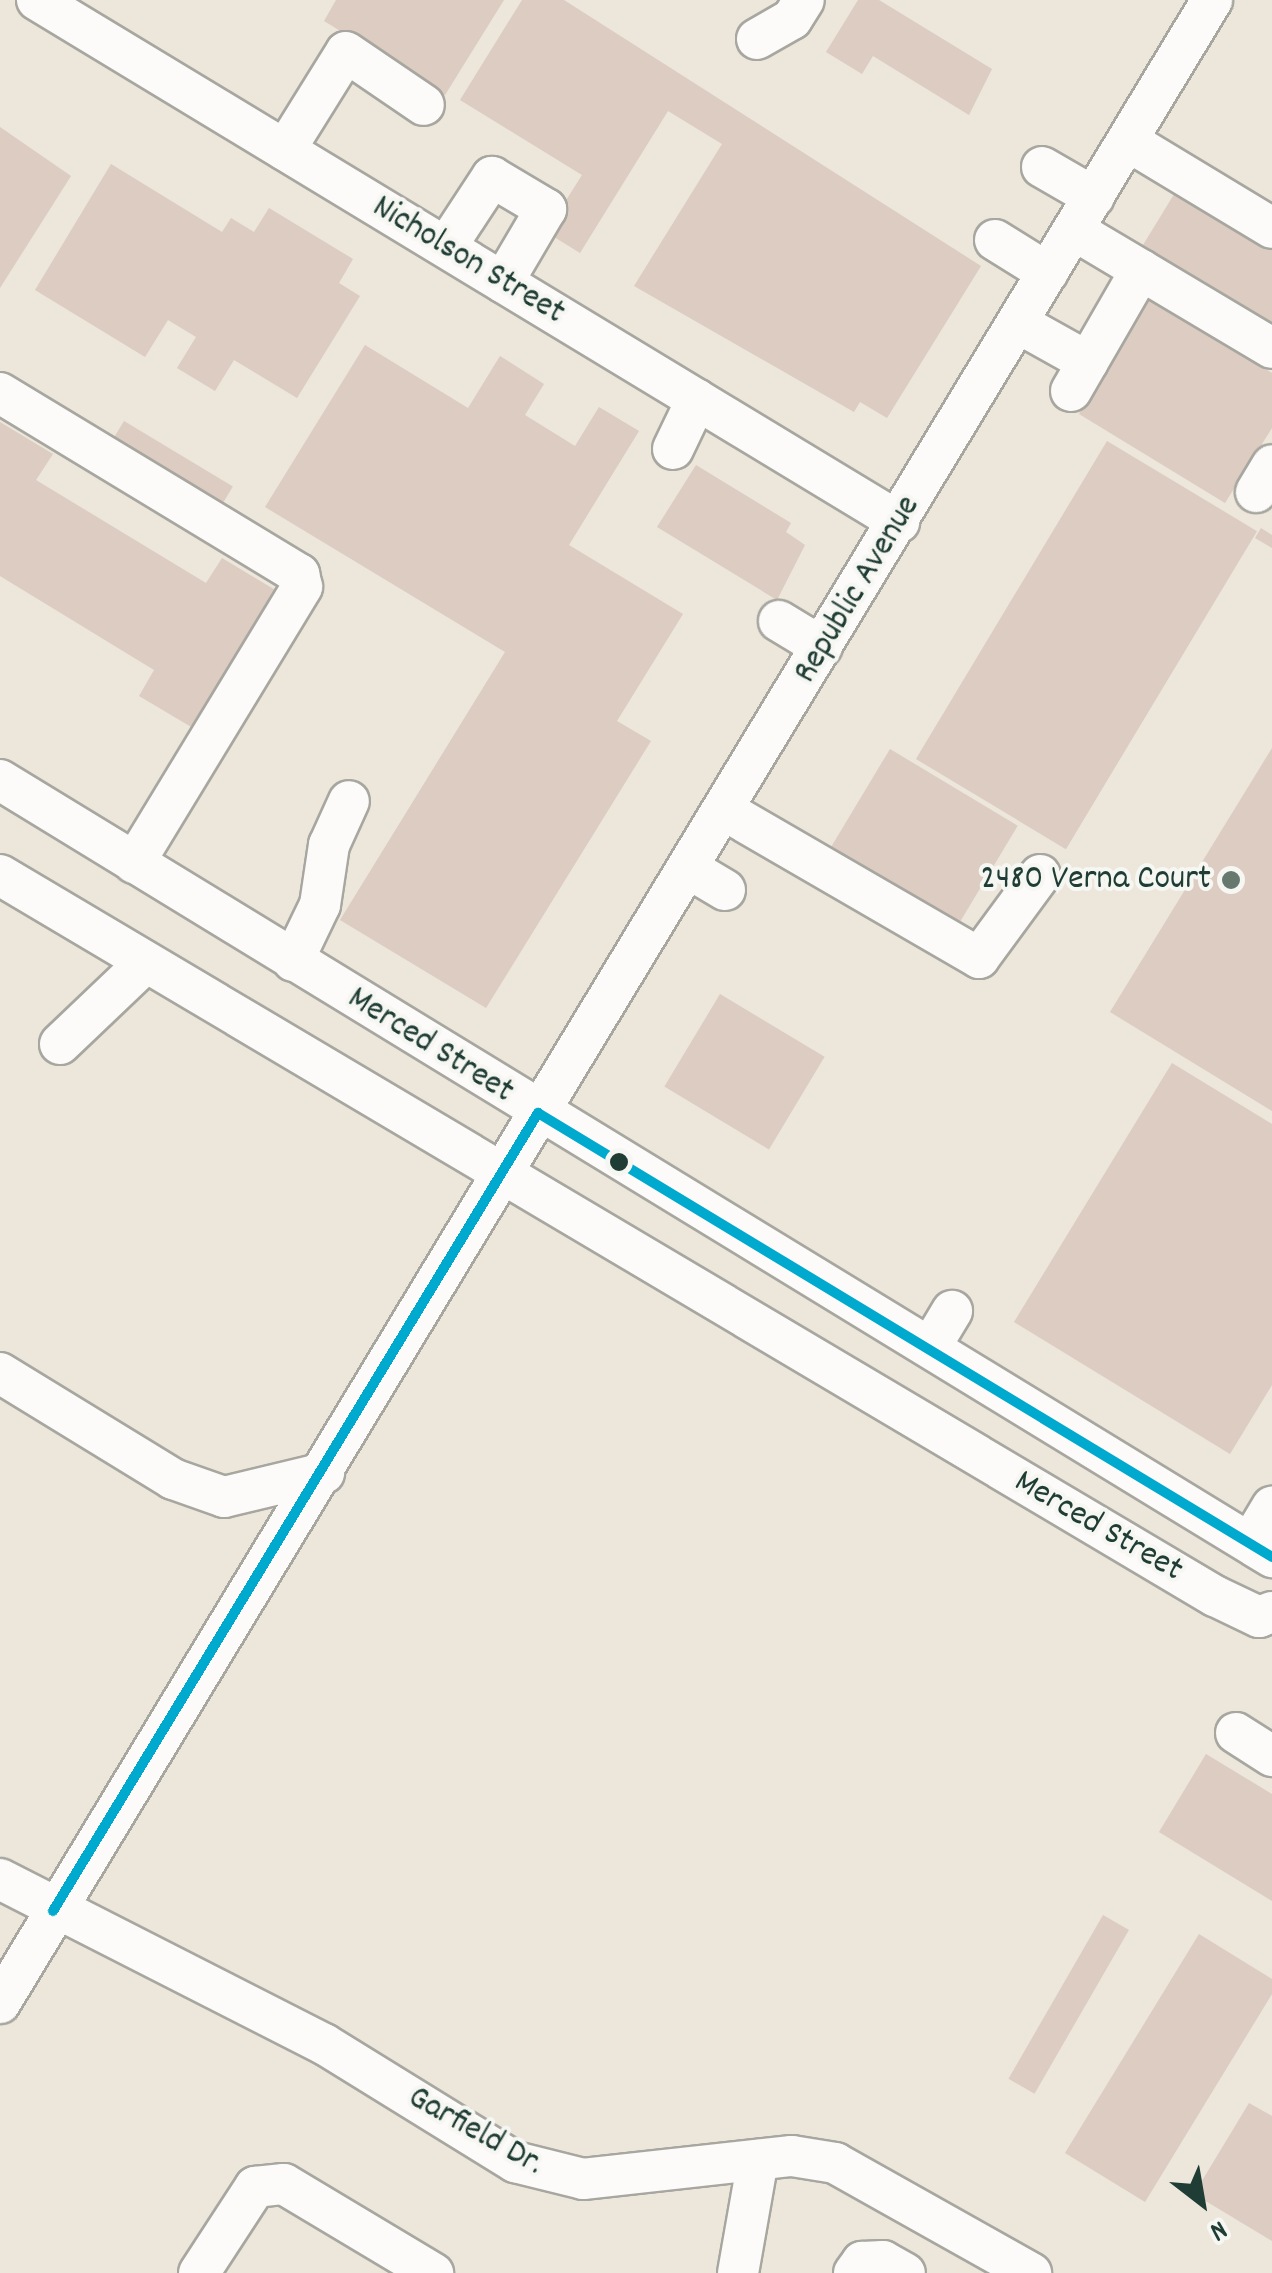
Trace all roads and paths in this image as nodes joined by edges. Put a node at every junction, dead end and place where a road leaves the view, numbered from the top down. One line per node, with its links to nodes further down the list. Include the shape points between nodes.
1 (37, 0): 7 (street, Nicholson Street)
2 (804, 0): 4 (street, via 792,19)
3 (1212, 0): 6 (street, Republic Avenue)
4 (757, 38)
5 (424, 105): 7 (street, via 346,52)
6 (1128, 141): 9 (street, Republic Avenue); 10 (street)
7 (285, 150): 12 (street, Nicholson Street)
8 (1042, 167): 9 (street)
9 (1084, 213): 13 (street); 14 (street, Republic Avenue)
10 (1272, 228)
11 (995, 240): 14 (street)
12 (446, 247): 15 (street, Nicholson Street); 15 (street, via 492,177 546,209)
13 (1141, 270): 16 (street, via 1080,376); 17 (street)
14 (1048, 272): 16 (street, Republic Avenue)
15 (503, 282): 19 (street, Nicholson Street)
16 (1018, 323): 21 (street, Republic Avenue)
17 (1272, 348)
18 (0, 394): 27 (street, via 299,574 302,587)
19 (697, 399): 20 (street); 21 (street, Nicholson Street)
20 (673, 449)
21 (899, 522): 23 (street, Republic Avenue)
22 (779, 622): 23 (street)
23 (822, 647): 26 (street, Republic Avenue)
24 (0, 780): 27 (street, Merced Street)
25 (348, 801): 32 (street, via 329,845 320,906)
26 (724, 810): 28 (street, Republic Avenue); 30 (street, via 979,958)
27 (134, 863): 32 (street, Merced Street)
28 (688, 868): 31 (street); 35 (street, Republic Avenue)
29 (0, 874): 33 (street, Merced Street)
30 (1040, 875)
31 (725, 890)
32 (293, 961): 35 (street, Merced Street)
33 (144, 964): 34 (street); 36 (street, Merced Street, via 235,1010)
34 (60, 1044)
35 (538, 1113): 36 (street, Republic Avenue); 38 (street, Merced Street, via 868,1290)
36 (498, 1176): 40 (street, Republic Avenue); 42 (street, Merced Street, via 1215,1596 1260,1617)
37 (952, 1311): 38 (street)
38 (931, 1346): 41 (street, Merced Street)
39 (0, 1372): 40 (street, via 156,1468 224,1497)
40 (324, 1473): 46 (street, Republic Avenue)
41 (1265, 1535)
42 (1272, 1612)
43 (1236, 1734): 44 (street)
44 (1272, 1756)
45 (0, 1880): 46 (street, Garfield Dr.)
46 (53, 1911): 47 (street, Republic Avenue); 48 (street, Garfield Dr., via 324,2044 551,2176)
47 (0, 2003)
48 (758, 2160): 51 (street); 54 (street, Garfield Dr., via 792,2156 862,2174)
49 (198, 2273): 50 (street, via 255,2187 284,2184)
50 (433, 2273)
51 (738, 2273)
52 (854, 2273): 53 (street, via 862,2262 883,2261)
53 (905, 2273)
54 (1030, 2273)

